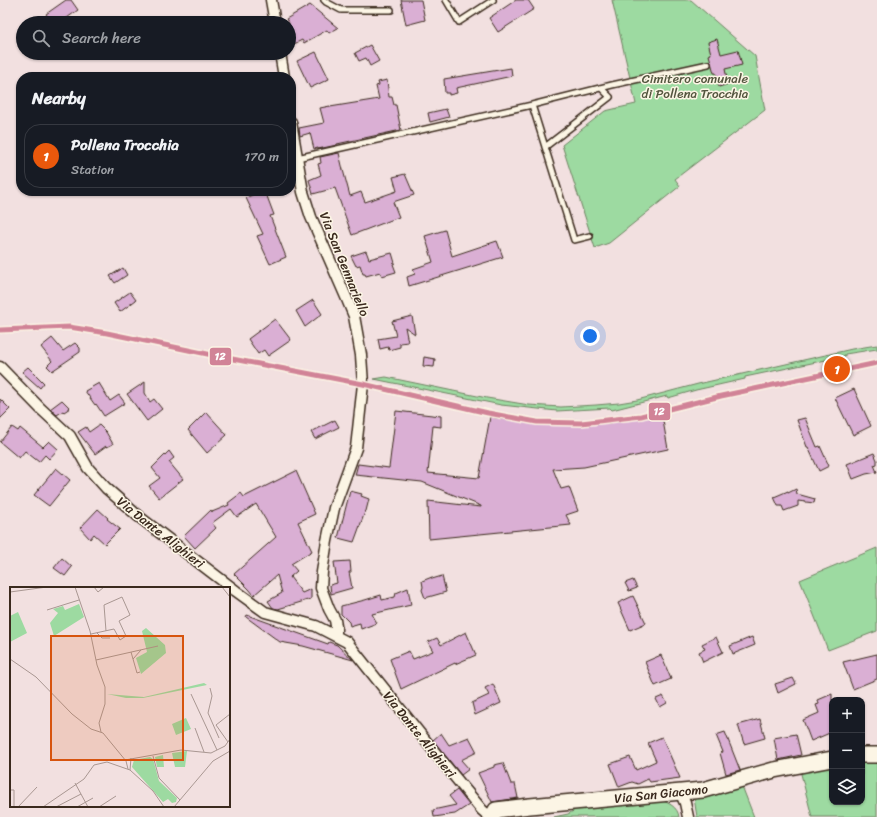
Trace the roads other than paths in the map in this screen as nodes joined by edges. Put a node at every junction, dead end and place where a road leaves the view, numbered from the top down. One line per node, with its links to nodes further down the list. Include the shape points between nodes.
1 (271, 0): 6 (street)
2 (324, 0): 5 (lane, via 340,10)
3 (446, 0): 4 (lane, via 458,22)
4 (494, 0)
5 (390, 10)
6 (274, 16)
7 (281, 60): 9 (street)
8 (708, 64): 10 (lane)
9 (283, 72)
10 (601, 88): 11 (lane); 12 (lane, via 610,97)
11 (532, 105): 12 (lane); 14 (lane)
12 (545, 147): 15 (lane, via 574,240)
13 (296, 152): 14 (street, Via San Gennariello)
14 (297, 158): 17 (street, Via San Gennariello, via 303,192 311,217 354,316 361,355 363,384 356,448 334,508 322,572 322,588 335,620)
15 (590, 236)
16 (0, 367): 17 (street, Via Dante Alighieri, via 70,436 88,468 138,516 265,612 316,626)
17 (336, 636): 23 (street, Via Dante Alighieri, via 347,642 476,802 487,807)
18 (865, 755): 19 (street)
19 (877, 755)
20 (829, 760): 21 (street, Via San Giacomo, via 774,770 703,790)
21 (680, 792): 22 (street, Via San Giacomo); 24 (street, via 686,803)
22 (531, 811): 23 (street, Via San Giacomo)
23 (493, 815)
24 (688, 817)

